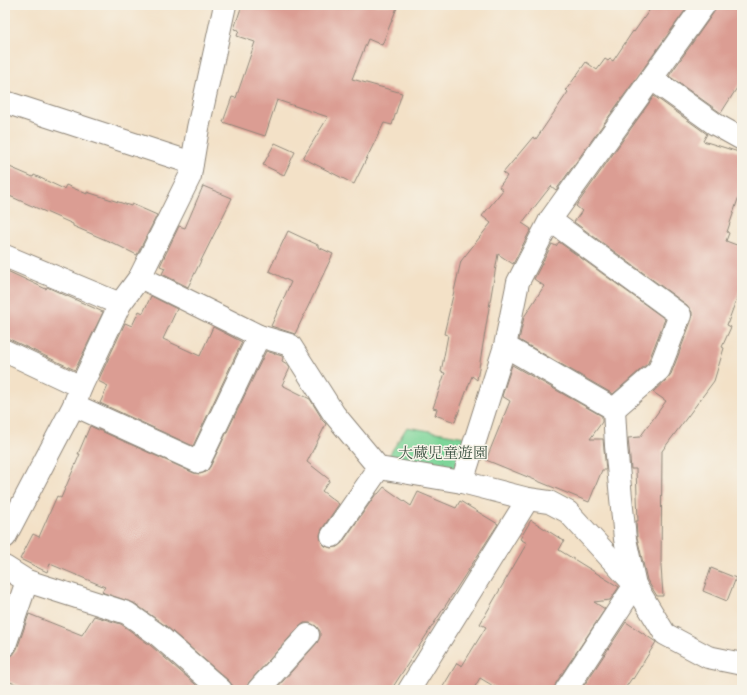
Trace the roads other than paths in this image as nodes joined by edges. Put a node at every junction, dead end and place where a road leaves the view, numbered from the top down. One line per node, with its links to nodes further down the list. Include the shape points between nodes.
1 (225, 5): 6 (street)
2 (704, 5): 3 (street)
3 (652, 79): 5 (street, via 715,124); 7 (street)
4 (5, 102): 6 (street)
5 (742, 139)
6 (192, 164): 9 (street, via 190,176)
7 (550, 220): 12 (street, via 518,282); 15 (street, via 680,315 659,370)
8 (5, 256): 10 (street)
9 (140, 277): 10 (street); 11 (street)
10 (120, 304): 14 (street)
11 (259, 336): 14 (street, via 199,462); 16 (street, via 290,345 334,414)
12 (505, 346): 15 (street); 17 (street)
13 (5, 350): 14 (street)
14 (78, 396): 20 (street)
15 (614, 409): 23 (street, via 625,539)
16 (379, 468): 17 (street); 19 (street)
17 (462, 482): 18 (street)
18 (528, 499): 23 (street, via 549,502 568,512); 29 (street)
19 (332, 536)
20 (5, 537)
21 (5, 567): 22 (street)
22 (27, 581): 25 (street); 27 (street, via 127,613 158,635)
23 (634, 585): 26 (street, via 665,634 708,657); 30 (street)
24 (308, 635): 28 (street)
25 (5, 645)
26 (742, 664)
27 (221, 690)
28 (258, 690)
29 (409, 690)
30 (566, 690)

